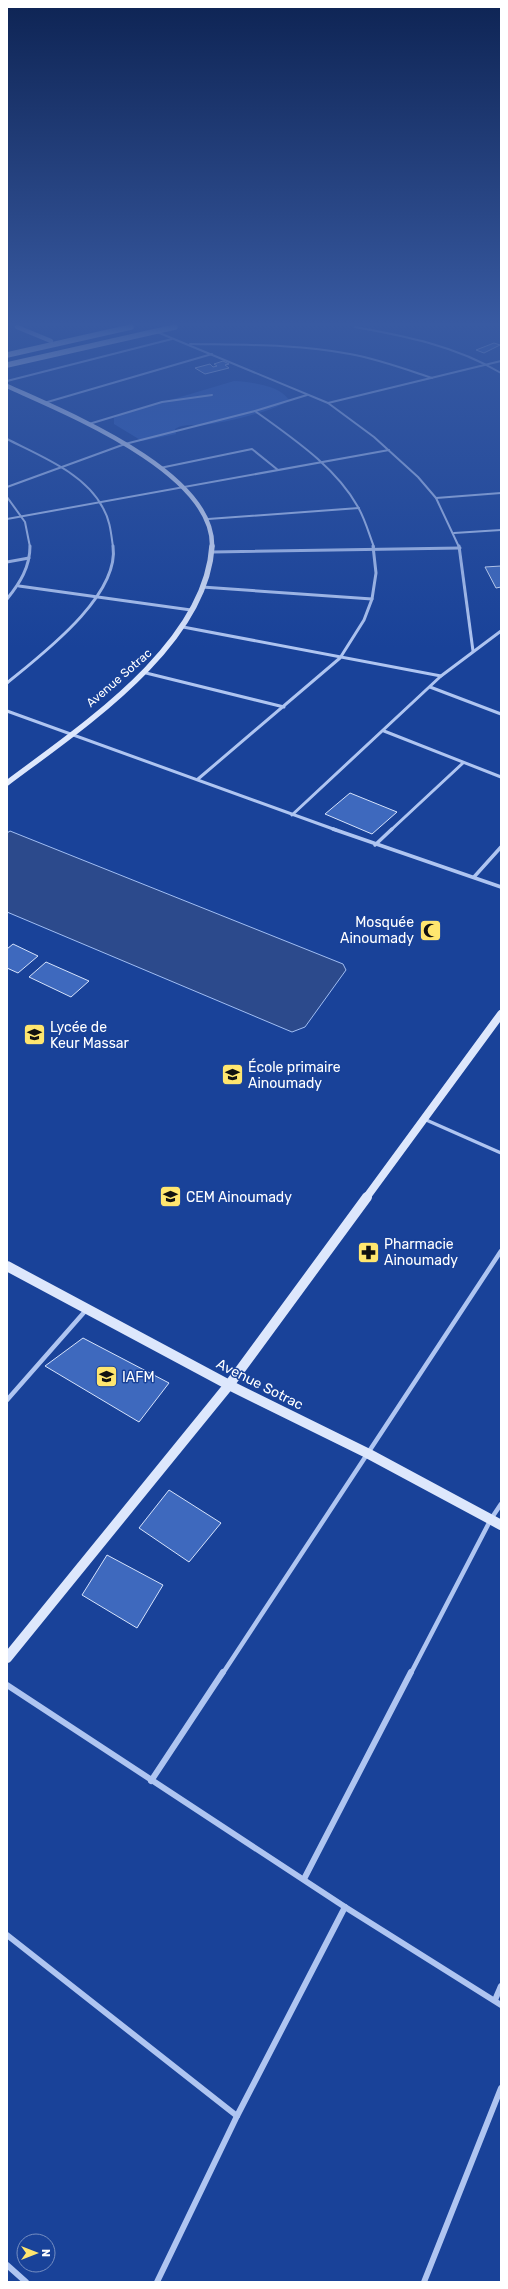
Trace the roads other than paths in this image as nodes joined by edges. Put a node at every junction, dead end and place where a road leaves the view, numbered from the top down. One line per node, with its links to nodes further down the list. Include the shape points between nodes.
1 (107, 434): 6 (street, Avenue Sotrac)
2 (165, 434): 6 (street)
3 (286, 434): 8 (street)
4 (368, 434): 7 (street)
5 (7, 439): 9 (street)
6 (125, 444): 9 (street); 10 (street, Avenue Sotrac)
7 (389, 450): 8 (street); 16 (street)
8 (322, 463): 11 (street); 18 (street, via 348,490)
9 (60, 467): 13 (street); 17 (street)
10 (160, 468): 11 (street, via 252,449); 12 (street, Avenue Sotrac)
11 (278, 470): 12 (street)
12 (182, 486): 17 (street); 21 (street, Avenue Sotrac, via 200,505)
13 (7, 487)
14 (501, 493): 16 (street)
15 (7, 497): 19 (street)
16 (436, 498): 23 (street)
17 (100, 502): 19 (street); 31 (street, via 114,537 115,551 111,570)
18 (359, 508): 21 (street); 25 (street)
19 (24, 516): 20 (street); 27 (street, via 30,535)
20 (7, 519)
21 (208, 519): 26 (street, Avenue Sotrac)
22 (501, 530): 23 (street)
23 (454, 533): 24 (street)
24 (460, 548): 25 (street); 37 (street)
25 (374, 550): 26 (street); 33 (street, via 376,572)
26 (213, 552): 30 (street, Avenue Sotrac)
27 (29, 558): 28 (street); 29 (street)
28 (7, 562)
29 (19, 586): 31 (street); 32 (street)
30 (202, 587): 33 (street); 34 (street, Avenue Sotrac)
31 (96, 598): 34 (street); 41 (street, via 48,649)
32 (7, 599)
33 (372, 600): 38 (street, via 364,620)
34 (190, 610): 35 (street, Avenue Sotrac)
35 (183, 627): 38 (street); 39 (street, Avenue Sotrac)
36 (501, 632): 37 (street)
37 (473, 651): 40 (street)
38 (340, 658): 40 (street); 43 (street)
39 (146, 673): 43 (street); 47 (street, Avenue Sotrac)
40 (441, 676): 42 (street)
41 (7, 683)
42 (430, 687): 45 (street); 46 (street)
43 (284, 707): 50 (street)
44 (7, 711): 47 (street)
45 (501, 714)
46 (384, 732): 48 (street); 52 (street)
47 (72, 734): 50 (street); 51 (street, Avenue Sotrac)
48 (463, 763): 49 (street); 53 (street)
49 (501, 777)
50 (198, 779): 52 (street)
51 (7, 783)
52 (292, 815): 53 (street)
53 (375, 845): 55 (street)
54 (501, 847): 55 (street)
55 (474, 877): 56 (street)
56 (501, 887)
57 (501, 1014): 58 (street)
58 (424, 1119): 59 (street); 63 (street)
59 (501, 1152)
60 (501, 1252): 65 (street)
61 (7, 1266): 62 (street, Avenue Sotrac)
62 (88, 1309): 63 (street, Avenue Sotrac); 64 (street)
63 (229, 1385): 65 (street, Avenue Sotrac); 69 (street)
64 (7, 1400)
65 (369, 1454): 67 (street, Avenue Sotrac); 71 (street)
66 (501, 1504): 67 (street)
67 (491, 1519): 68 (street, Avenue Sotrac); 72 (street)
68 (501, 1524)
69 (7, 1658)
70 (7, 1685): 71 (street)
71 (151, 1781): 72 (street)
72 (304, 1879): 73 (street)
73 (345, 1908): 76 (street); 79 (street)
74 (7, 1934): 79 (street)
75 (501, 1986): 76 (street)
76 (495, 2000): 77 (street)
77 (501, 2005)
78 (501, 2088): 83 (street)
79 (238, 2116): 82 (street)
80 (7, 2265): 81 (street)
81 (26, 2282)
82 (157, 2282)
83 (424, 2282)

